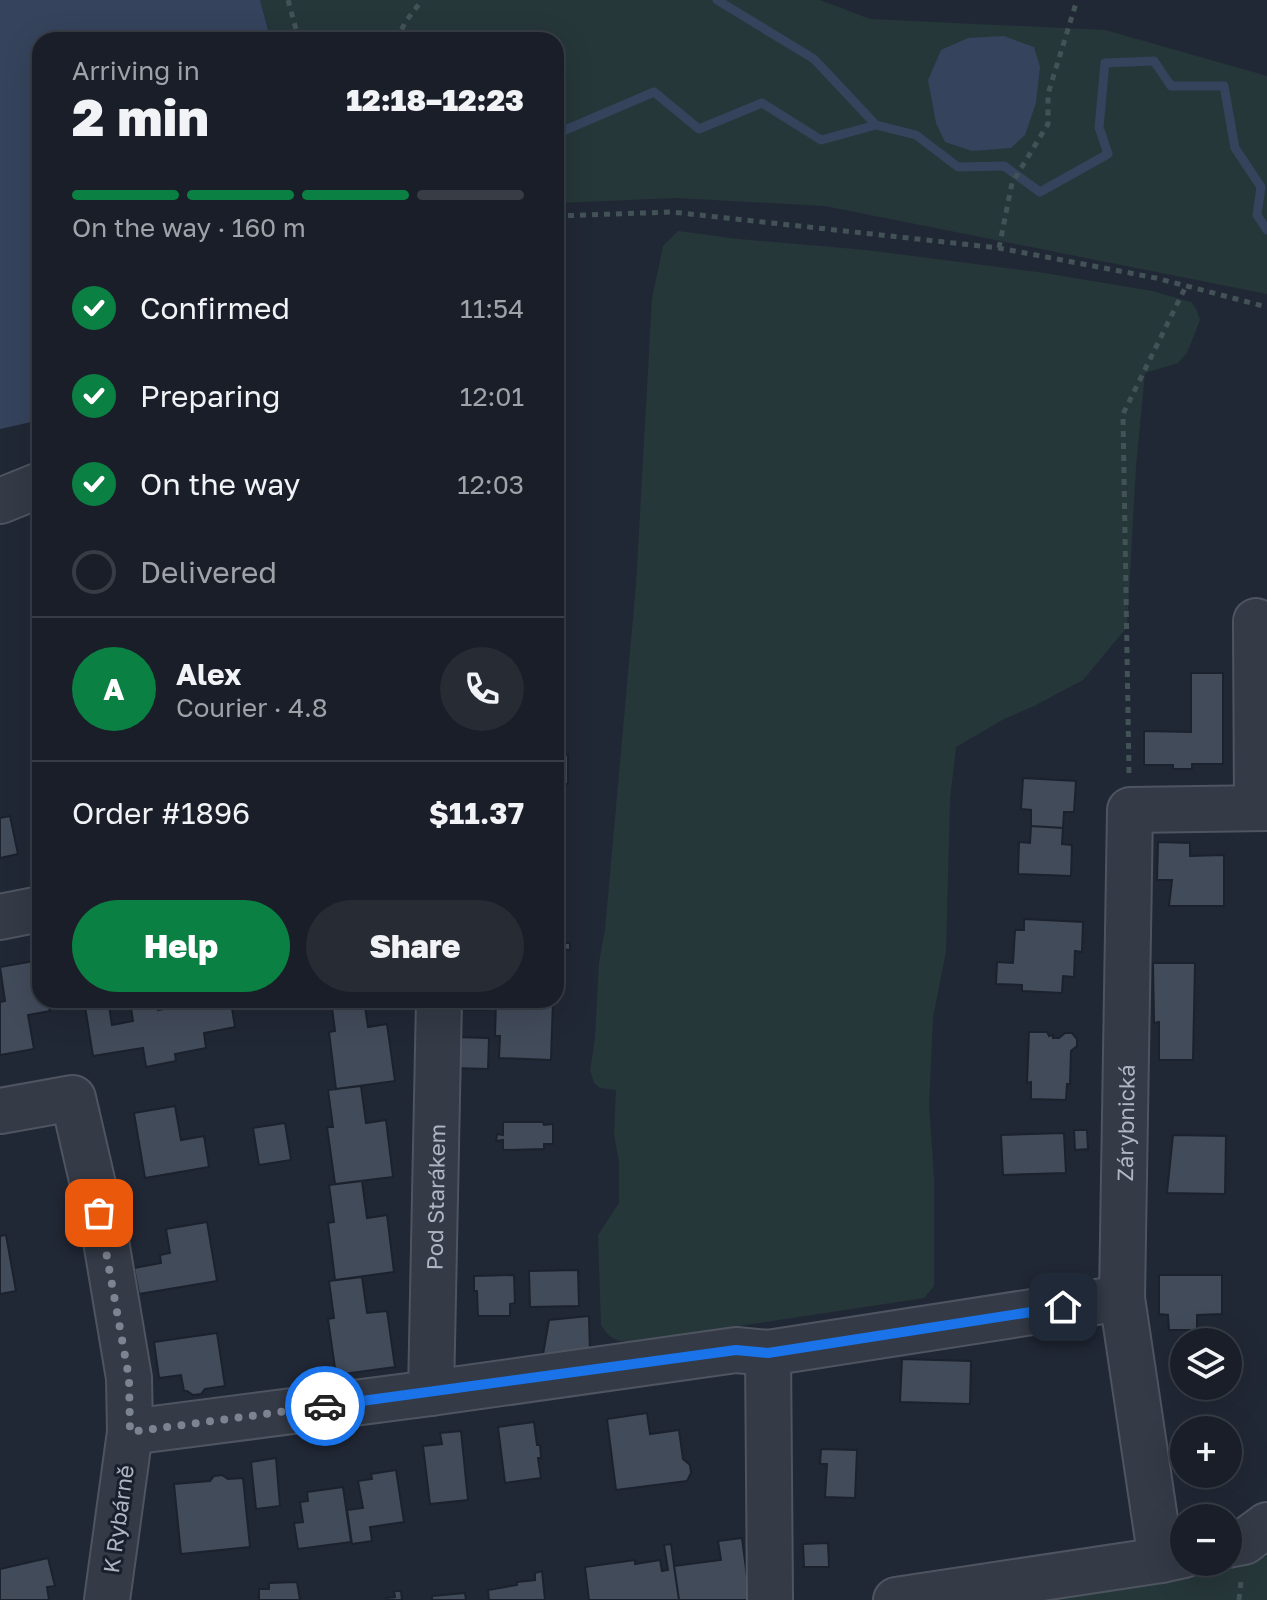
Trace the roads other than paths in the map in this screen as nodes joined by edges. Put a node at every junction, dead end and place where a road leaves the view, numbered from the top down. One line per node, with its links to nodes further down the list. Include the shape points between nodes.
1 (32, 488): 2 (street)
2 (0, 501)
3 (1256, 621): 4 (street)
4 (1262, 808): 9 (street, Zárybnická, via 1130,810)
5 (32, 911): 6 (street)
6 (0, 917)
7 (439, 1008): 11 (street, Pod Starákem)
8 (0, 1111): 12 (street, K Rybárně, via 73,1098 127,1363)
9 (1122, 1298): 10 (street); 15 (street, Zárybnická)
10 (768, 1353): 11 (street, via 736,1350); 18 (street)
11 (431, 1393): 12 (street)
12 (130, 1432): 17 (street, K Rybárně)
13 (1267, 1525): 14 (street)
14 (1242, 1542)
15 (1170, 1543)
16 (1170, 1558): 19 (street)
17 (107, 1600)
18 (770, 1600)
19 (896, 1600)

